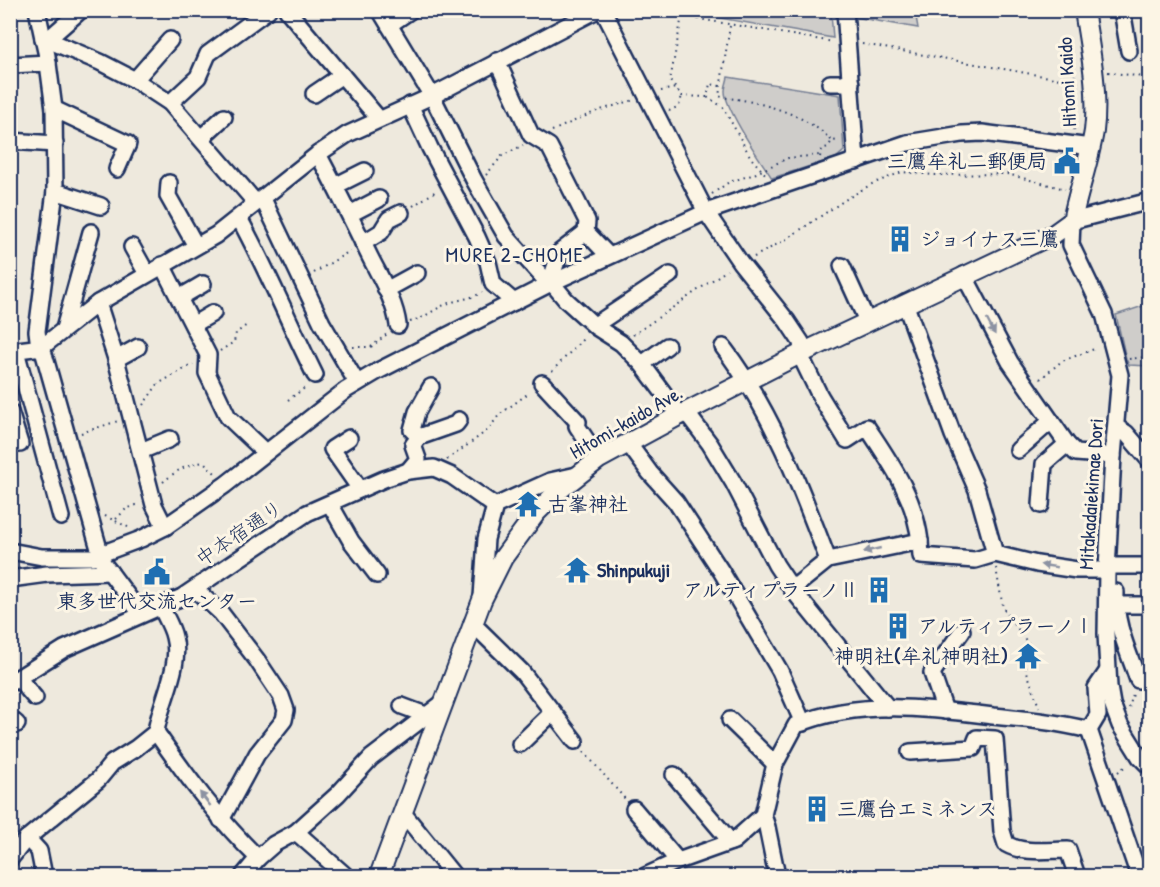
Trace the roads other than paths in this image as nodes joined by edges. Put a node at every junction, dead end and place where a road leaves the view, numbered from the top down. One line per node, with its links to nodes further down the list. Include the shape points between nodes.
1 (37, 10): 13 (street)
2 (81, 10): 13 (street)
3 (268, 10): 25 (street, via 208,54 198,76)
4 (287, 10): 19 (street)
5 (380, 10): 12 (street)
6 (411, 10): 12 (street)
7 (597, 10): 16 (street)
8 (603, 10): 48 (street)
9 (1084, 10): 33 (main road, Hitomi Kaido, via 1095,114)
10 (1122, 10): 15 (street)
11 (849, 18): 22 (street)
12 (389, 25): 24 (street)
13 (45, 39): 17 (street); 20 (street)
14 (170, 40): 20 (street)
15 (1129, 51)
16 (496, 62): 24 (street); 53 (street, via 531,135 549,146 587,221)
17 (48, 63): 18 (street); 27 (street)
18 (10, 64)
19 (342, 75): 23 (street); 29 (street)
20 (135, 80): 25 (street)
21 (830, 83): 22 (street)
22 (851, 83): 35 (street)
23 (314, 94)
24 (432, 96): 26 (street); 38 (street)
25 (170, 103): 30 (street)
26 (410, 105): 29 (street); 41 (street)
27 (54, 109): 32 (street); 36 (street, via 128,144)
28 (224, 117): 30 (street)
29 (379, 119): 34 (street)
30 (201, 138): 44 (street)
31 (10, 141): 32 (street)
32 (55, 144): 42 (street)
33 (1091, 147): 35 (street, via 972,134 907,143); 51 (main road, Hitomi Kaido)
34 (318, 154): 40 (street); 44 (street)
35 (856, 161): 48 (street)
36 (117, 169)
37 (365, 171): 40 (street)
38 (474, 180): 41 (street); 64 (street, via 506,236)
39 (169, 183): 55 (street, via 168,196)
40 (335, 186): 49 (street)
41 (450, 187): 69 (street, via 477,237 493,284)
42 (55, 192): 46 (street); 80 (street, via 41,230 37,331)
43 (379, 199): 49 (street)
44 (260, 201): 50 (street); 67 (street)
45 (1149, 201): 51 (street)
46 (101, 206)
47 (401, 213): 54 (street)
48 (706, 213): 57 (street); 84 (street, via 787,321 801,342)
49 (350, 214): 54 (street)
50 (239, 218): 55 (street); 71 (street)
51 (1072, 222): 63 (main road, Hitomi-kaido Ave.); 96 (street, Mitakadaiekimae Dori, via 1071,245 1113,342 1120,375)
52 (91, 232): 78 (street)
53 (586, 232): 57 (street); 64 (street, via 560,252)
54 (363, 243): 66 (street)
55 (196, 246): 58 (street)
56 (132, 247): 61 (street)
57 (608, 255): 64 (street)
58 (162, 265): 61 (street); 68 (street)
59 (842, 266): 74 (street)
60 (417, 273): 66 (street)
61 (147, 274): 70 (street)
62 (670, 275): 77 (street)
63 (964, 275): 72 (main road, Hitomi-kaido Ave.); 95 (street, one-way to 95, via 1010,362)
64 (551, 280): 69 (street); 77 (street, via 566,300)
65 (203, 284): 68 (street)
66 (386, 290): 76 (street)
67 (306, 291): 71 (street); 89 (street)
68 (179, 298): 75 (street)
69 (514, 302): 89 (street)
70 (98, 303): 78 (street); 85 (street)
71 (282, 303): 87 (street)
72 (905, 303): 74 (main road, Hitomi-kaido Ave.); 121 (street, via 977,490)
73 (213, 314): 75 (street)
74 (867, 321): 84 (main road, Hitomi-kaido Ave.)
75 (193, 325): 107 (street, via 212,355 207,373 228,404 228,417)
76 (398, 325)
77 (596, 326): 86 (street)
78 (64, 329): 80 (street)
79 (667, 346): 86 (street)
80 (40, 347): 83 (street); 97 (street)
81 (138, 347): 85 (street)
82 (723, 347): 88 (street)
83 (13, 351): 101 (street)
84 (802, 352): 88 (main road, Hitomi-kaido Ave.); 119 (street, via 802,361 847,440 867,427 901,477 918,522)
85 (116, 359): 106 (street)
86 (642, 364): 93 (street)
87 (315, 375)
88 (748, 382): 93 (main road, Hitomi-kaido Ave.); 123 (street, via 791,463)
89 (357, 383): 107 (street)
90 (542, 383): 109 (street, via 578,422)
91 (431, 387): 98 (street, via 412,430)
92 (10, 412): 103 (street)
93 (683, 414): 102 (main road, Hitomi-kaido Ave.); 130 (street, via 710,444)
94 (459, 420): 98 (street)
95 (1051, 421): 104 (street); 105 (street)
96 (1116, 427): 108 (street, Mitakadaiekimae Dori); 110 (street)
97 (66, 437): 101 (street); 122 (street)
98 (419, 437): 111 (street, via 413,445 418,459)
99 (349, 438): 113 (street, via 332,449)
100 (170, 439): 106 (street)
101 (40, 442): 117 (street)
102 (628, 443): 109 (main road, Hitomi-kaido Ave.); 149 (street, via 676,502 721,571 780,671)
103 (20, 444)
104 (1067, 444): 108 (street, via 1076,453); 116 (street, via 1044,464)
105 (1018, 450)
106 (141, 451): 118 (street, via 154,505)
107 (265, 452): 118 (street)
108 (1113, 456): 125 (street, Mitakadaiekimae Dori)
109 (599, 459): 112 (main road, Hitomi-kaido Ave.)
110 (1149, 461)
111 (408, 471): 113 (street, 中本宿通り); 115 (street, 中本宿通り, via 434,468)
112 (577, 475): 115 (street, via 550,481); 131 (main road, Hitomi-kaido Ave., via 536,513 516,538)
113 (360, 489): 114 (street, 中本宿通り)
114 (330, 504): 127 (street, via 351,542); 129 (street, 中本宿通り, via 307,513)
115 (495, 506): 131 (street, via 486,539)
116 (1041, 506)
117 (61, 517)
118 (165, 527): 122 (street)
119 (920, 541): 121 (street, via 921,556 975,560); 123 (street, one-way to 123)
120 (10, 551): 122 (street, via 42,556)
121 (994, 554): 125 (street, one-way to 121, via 1077,570)
122 (101, 555): 126 (street)
123 (828, 560): 130 (street)
124 (1149, 566): 125 (street)
125 (1107, 568): 132 (street, via 1117,577); 138 (street, Mitakadaiekimae Dori)
126 (110, 572): 128 (street); 135 (street)
127 (377, 575)
128 (10, 579)
129 (195, 589): 134 (street, 中本宿通り); 161 (street, via 221,613 257,660 286,710 284,720 257,754)
130 (792, 589): 144 (street)
131 (482, 600): 136 (main road, Hitomi-kaido Ave.)
132 (1115, 605): 133 (street); 140 (street)
133 (1141, 605)
134 (161, 607): 135 (street, 中本宿通り); 151 (street, via 174,637 175,662)
135 (141, 614): 139 (street, 中本宿通り, via 64,649)
136 (472, 623): 142 (main road, Hitomi-kaido Ave.); 146 (street, via 522,672)
137 (962, 631): 145 (street, via 932,674)
138 (1107, 672): 150 (street, via 1096,688 1098,715); 156 (street, Mitakadaiekimae Dori, via 1120,725)
139 (14, 680): 141 (street)
140 (1144, 680)
141 (34, 698)
142 (444, 702): 147 (street); 159 (main road, Hitomi-kaido Ave.)
143 (402, 706): 147 (street)
144 (888, 708): 145 (street); 149 (street, via 843,712)
145 (945, 711): 150 (street, via 1063,723)
146 (553, 712): 152 (street); 153 (street)
147 (426, 715): 162 (street, via 370,758)
148 (730, 720): 155 (street)
149 (802, 723): 155 (street, via 796,725)
150 (1089, 730): 176 (street)
151 (156, 732): 161 (street, one-way to 151); 163 (street, via 112,763 98,780)
152 (575, 741)
153 (520, 744)
154 (910, 752): 175 (street, via 973,748 977,738 995,739 1006,844 1022,850 1068,850)
155 (775, 764): 160 (street)
156 (1149, 767)
157 (674, 776): 164 (street)
158 (634, 809): 167 (street)
159 (403, 813): 171 (main road, Hitomi-kaido Ave.); 172 (street)
160 (762, 815): 164 (street); 174 (street)
161 (221, 820): 165 (street)
162 (296, 832): 165 (street); 170 (street)
163 (27, 838): 166 (street); 168 (street, via 39,851)
164 (731, 842): 167 (street)
165 (258, 858): 169 (street)
166 (10, 859)
167 (678, 861): 173 (street)
168 (44, 876)
169 (243, 876)
170 (346, 876)
171 (379, 876)
172 (454, 876)
173 (645, 876)
174 (777, 876)
175 (1077, 876)
176 (1139, 876)

